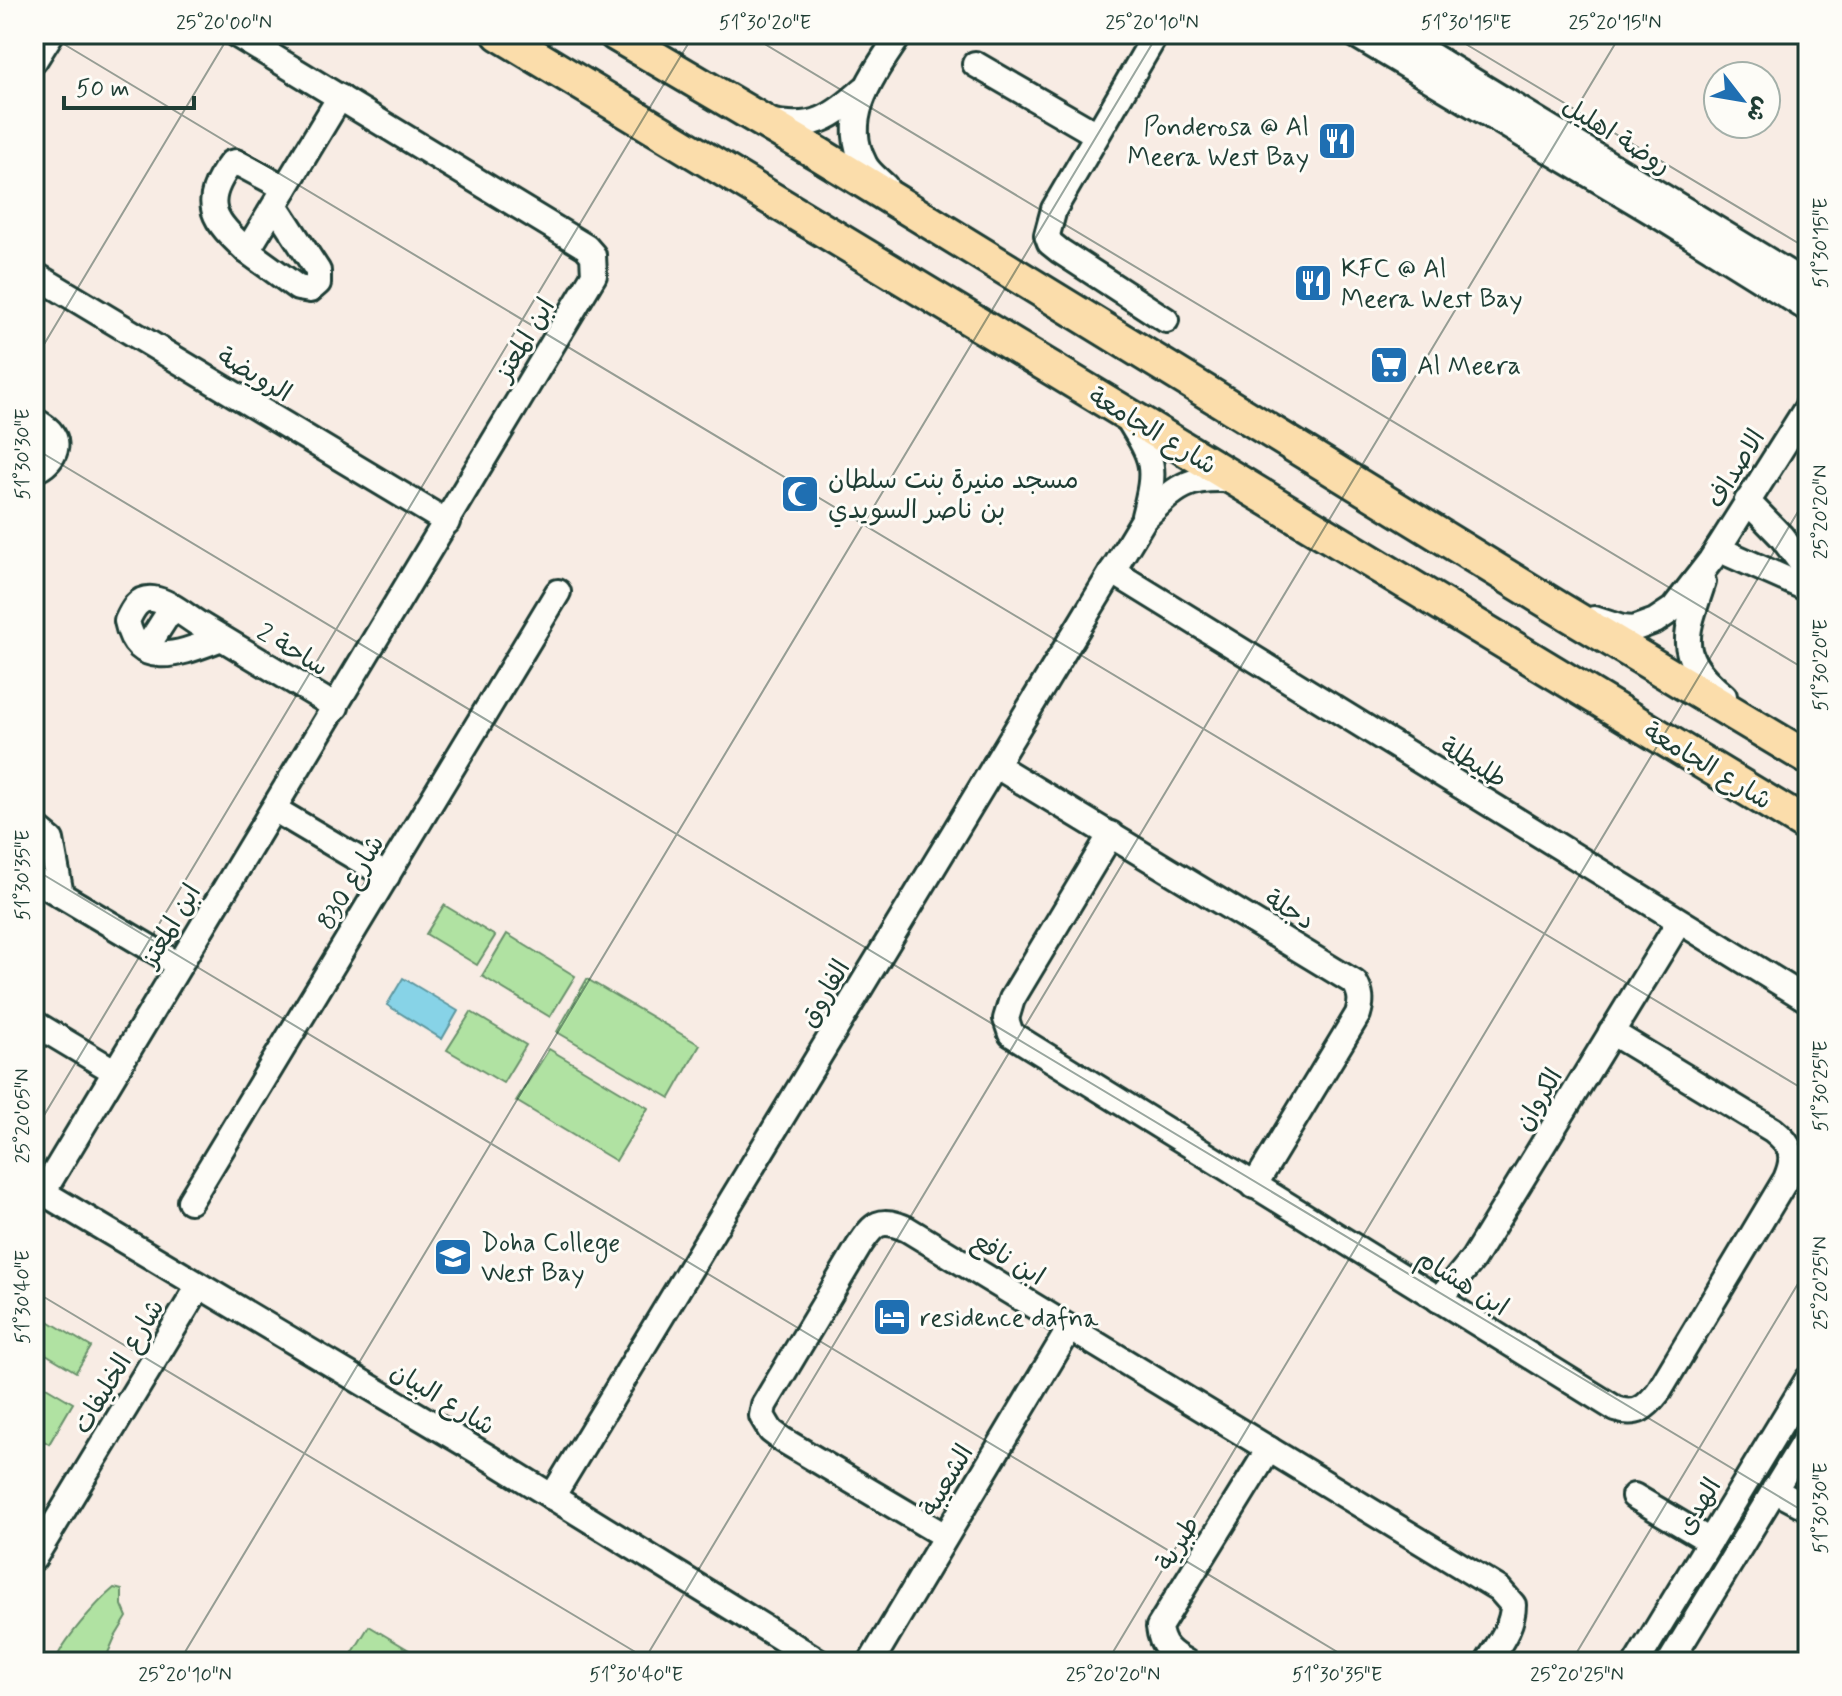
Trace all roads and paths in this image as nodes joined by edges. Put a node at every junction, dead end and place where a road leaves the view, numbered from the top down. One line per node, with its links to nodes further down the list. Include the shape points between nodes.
1 (51, 34): 9 (street)
2 (235, 34): 12 (street, ابن المعتز)
3 (499, 34): 23 (main road, شارع الجامعة)
4 (615, 34): 13 (main road)
5 (900, 34): 11 (street)
6 (1156, 34): 14 (street)
7 (1354, 34): 20 (street)
8 (1396, 34): 19 (street, روضة اهليل)
9 (34, 61)
10 (975, 64): 14 (street)
11 (865, 87): 13 (street, via 838,112 809,124 771,122); 16 (street, via 856,128 864,163)
12 (340, 97): 15 (street); 29 (street, ابن المعتز, via 593,255 590,283)
13 (733, 104): 16 (main road)
14 (1096, 134): 21 (street, via 1054,209 1050,243)
15 (280, 197): 17 (street); 17 (street, via 236,162 226,169 213,209 220,226); 17 (street, via 318,271 318,283 310,290 298,288)
16 (911, 211): 35 (main road)
17 (247, 251)
18 (34, 274): 29 (street, الرويضة)
19 (1808, 285)
20 (1808, 309)
21 (1166, 320)
22 (1808, 406): 27 (street, الاصداف)
23 (1123, 412): 26 (main road, شارع الجامعة); 28 (street, الفاروق, via 1151,459 1152,487)
24 (35, 422): 25 (street, via 49,430 55,452)
25 (34, 470)
26 (1236, 480): 28 (street, الفاروق, via 1189,481); 42 (main road, شارع الجامعة)
27 (1747, 501): 30 (street, الاصداف); 32 (street)
28 (1144, 519): 31 (street, الفاروق)
29 (447, 522): 37 (street, ابن المعتز)
30 (1714, 554): 33 (street); 35 (street, الاصداف, via 1673,609 1642,627 1622,628); 38 (street, الاصداف, via 1688,627 1689,653 1707,682)
31 (1112, 571): 40 (street, الفاروق); 48 (street, طليطلة)
32 (1808, 572)
33 (1808, 589)
34 (558, 592): 45 (street, شارع 830)
35 (1560, 609): 38 (main road)
36 (222, 638): 36 (street, ساحة 2, via 158,601 144,599 127,621 137,644 155,655 173,655); 37 (street, ساحة 2)
37 (336, 707): 41 (street, ابن المعتز)
38 (1774, 738): 39 (main road)
39 (1808, 758)
40 (995, 765): 44 (street, دجلة); 65 (street, الفاروق)
41 (274, 809): 45 (street); 49 (street, ابن المعتز)
42 (1808, 826)
43 (35, 829): 47 (street, via 51,840)
44 (1111, 834): 54 (street, ابن هشام, via 1012,999 1007,1027 1019,1041); 54 (street, دجلة, via 1346,976 1360,993 1358,1014)
45 (387, 876): 56 (street, شارع 830)
46 (34, 879): 47 (street)
47 (61, 895): 49 (street)
48 (1679, 922): 50 (street, طليطلة); 52 (street, الكروان)
49 (179, 965): 53 (street, ابن المعتز)
50 (1808, 1000)
51 (34, 1023): 53 (street)
52 (1611, 1032): 58 (street, الكروان, via 1473,1259); 58 (street, ابن هشام, via 1773,1130 1793,1151 1786,1179 1659,1391 1640,1411 1616,1409)
53 (114, 1071): 55 (street, ابن المعتز)
54 (1254, 1186): 58 (street, ابن هشام)
55 (38, 1189): 57 (street, شارع البيان)
56 (190, 1201)
57 (199, 1286): 65 (street, شارع البيان); 69 (street, شارع الخليفات)
58 (1439, 1300)
59 (1070, 1328): 62 (street, ابن نافع); 67 (street, الشعيبة); 67 (street, ابن نافع, via 894,1223 874,1226 843,1272 764,1405 765,1424 783,1440)
60 (1808, 1379): 68 (street, الهدى)
61 (1808, 1435): 63 (street)
62 (1269, 1449): 72 (street, طبرية, via 1159,1627 1165,1648); 73 (street, ابن نافع, via 1508,1597 1511,1621)
63 (1774, 1490): 66 (street); 75 (street)
64 (1634, 1496): 68 (street)
65 (552, 1497): 70 (street, شارع البيان)
66 (1808, 1508)
67 (945, 1536): 71 (street, الشعيبة)
68 (1710, 1541): 74 (street, الهدى)
69 (34, 1558)
70 (820, 1662)
71 (871, 1662)
72 (1186, 1662)
73 (1488, 1662)
74 (1638, 1662)
75 (1670, 1662)

